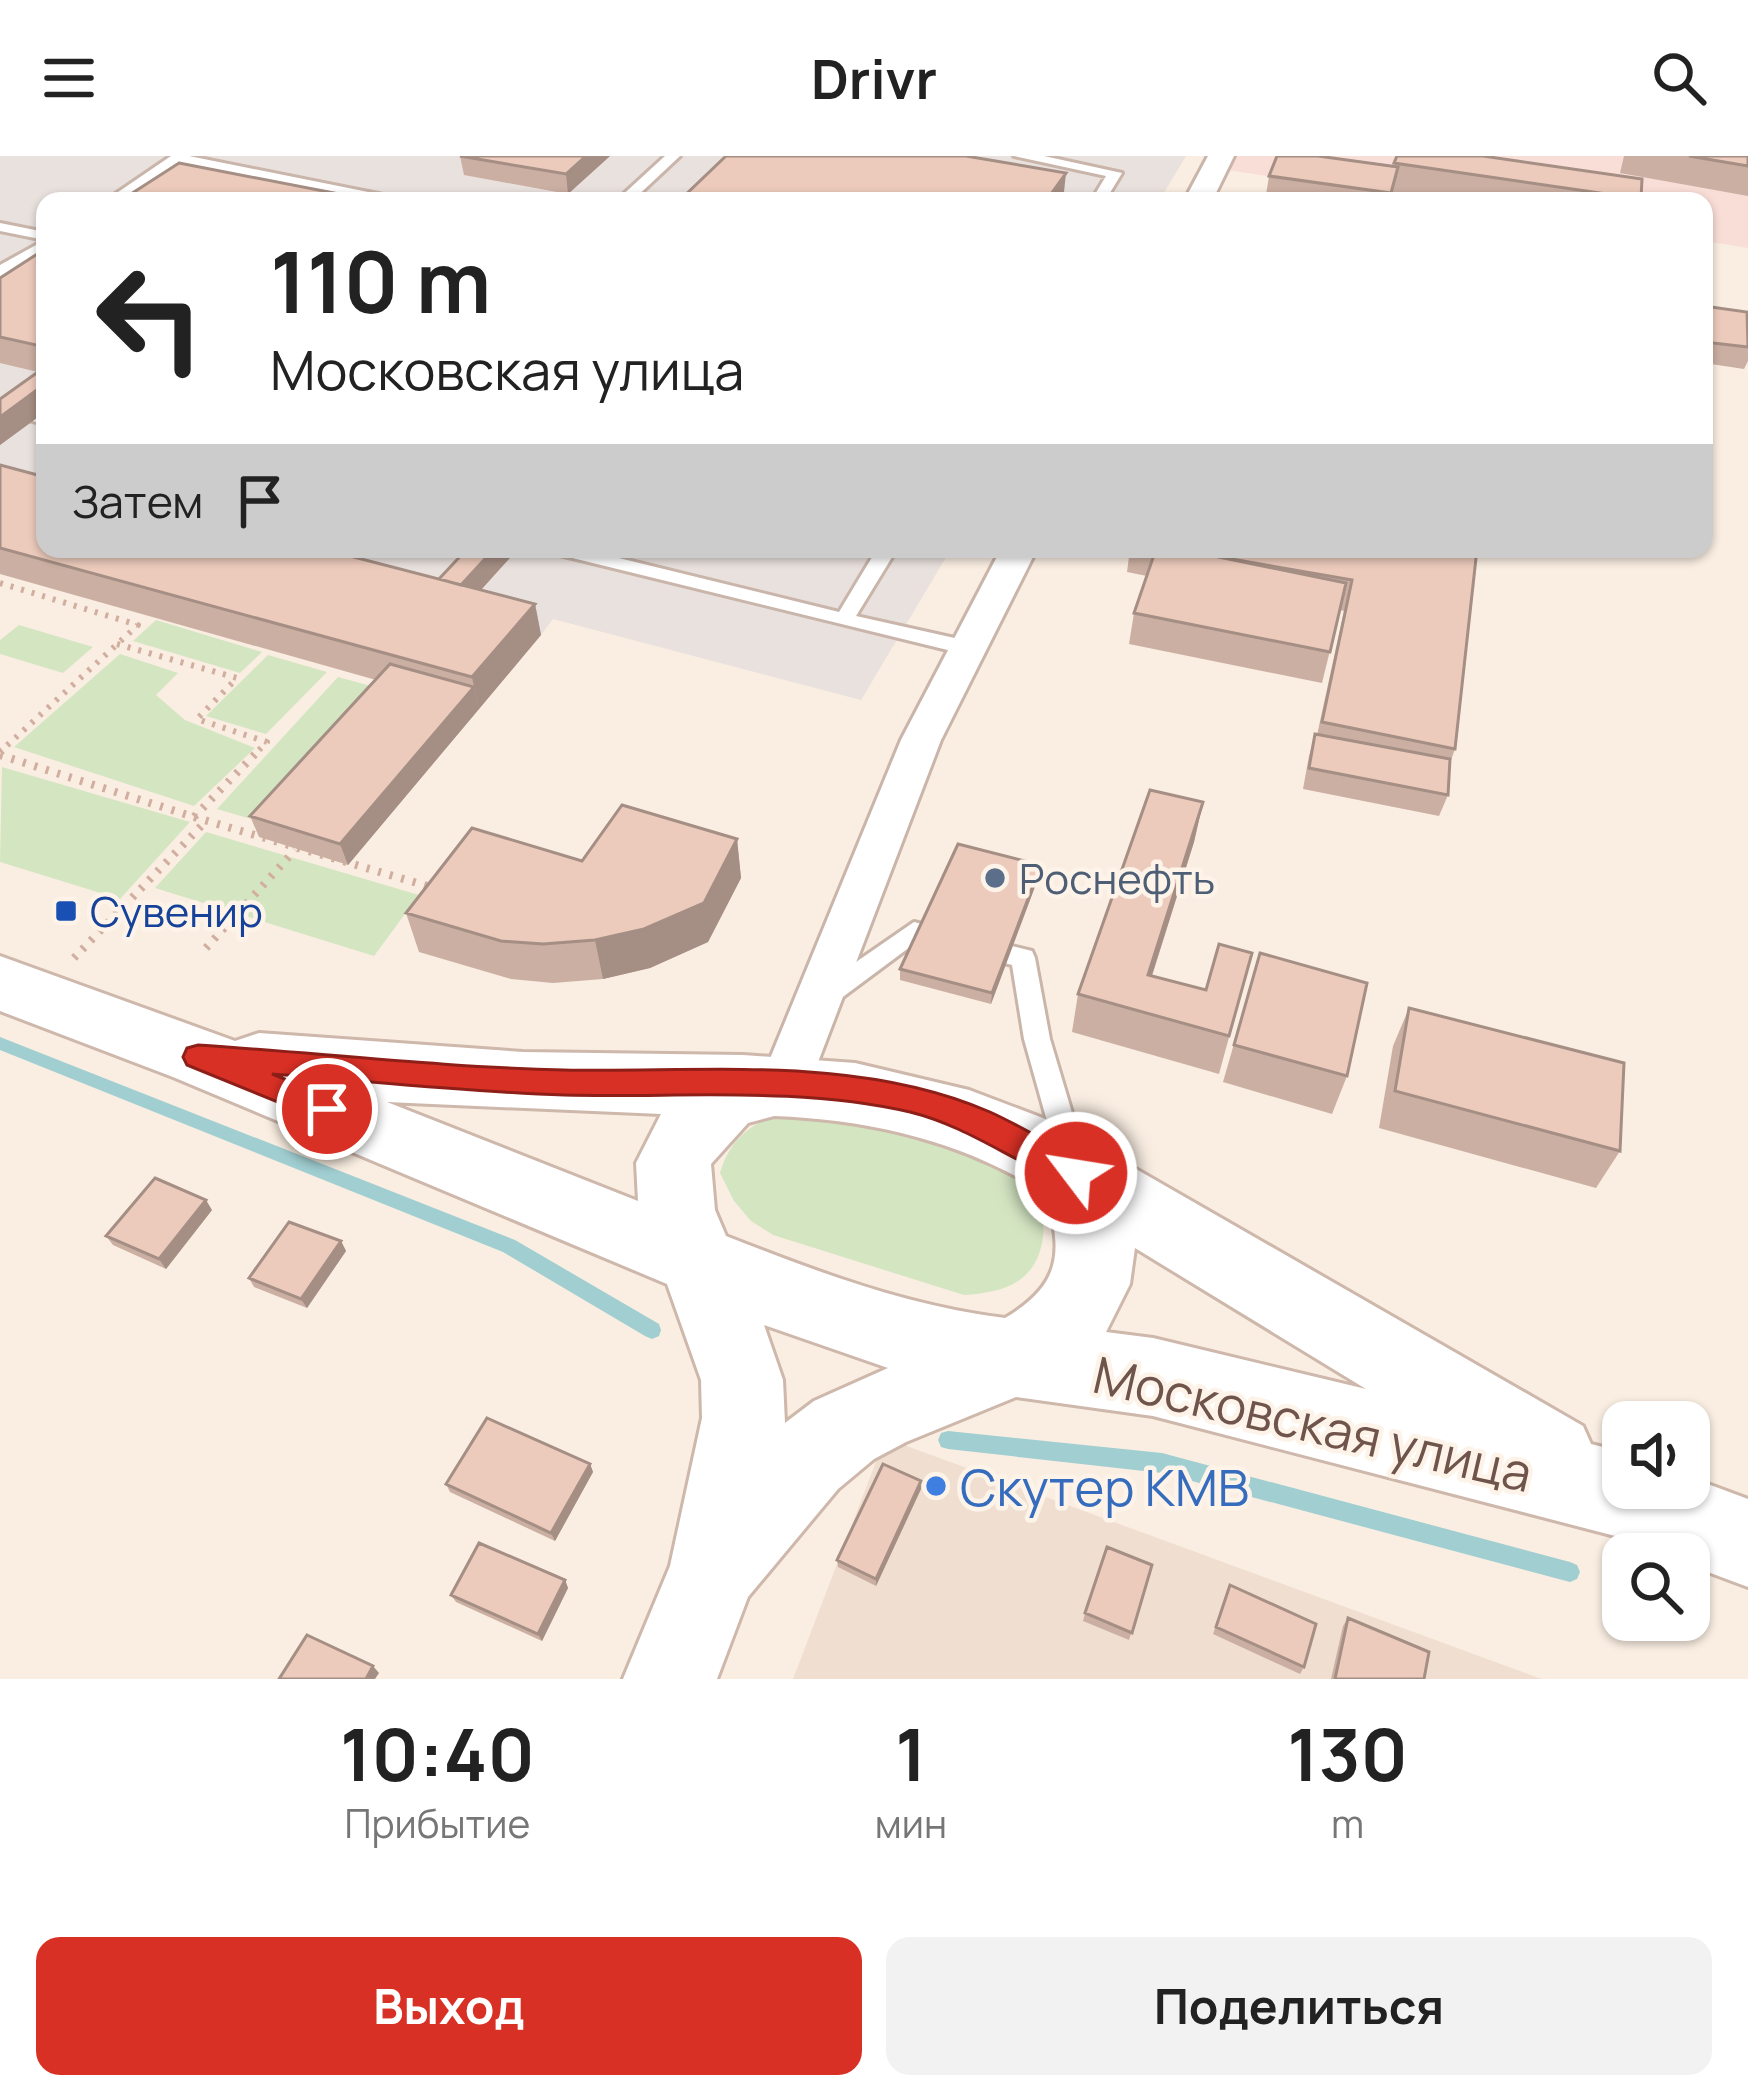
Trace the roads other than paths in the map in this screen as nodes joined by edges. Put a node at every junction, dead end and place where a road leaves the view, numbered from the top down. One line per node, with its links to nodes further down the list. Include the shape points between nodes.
1 (673, 156): 7 (lane)
2 (1021, 156): 8 (lane, via 1115,172)
3 (1221, 156): 9 (street)
4 (178, 157): 5 (lane); 6 (lane)
5 (126, 192)
6 (359, 192)
7 (633, 192)
8 (1103, 192)
9 (1203, 192)
10 (0, 227): 11 (lane)
11 (36, 237)
12 (36, 246): 13 (lane)
13 (0, 272)
14 (0, 408): 15 (lane)
15 (36, 417)
16 (596, 558): 19 (lane)
17 (882, 558): 19 (lane)
18 (1014, 558): 20 (street)
19 (844, 620): 20 (lane)
20 (968, 648): 22 (street, via 921,740)
21 (19, 991): 23 (main road, Московская улица)
22 (815, 1003): 24 (street); 25 (lane, via 914,931 1023,958)
23 (198, 1057): 24 (main road, Московская улица, via 560,1082); 26 (main road, Московская улица)
24 (785, 1083): 25 (main road, Московская улица, via 913,1100 979,1121); 26 (main road, Московская улица, via 725,1100 689,1133 674,1163 677,1210)
25 (1076, 1173): 27 (main road, Московская улица, via 1096,1246 1088,1293 1048,1338); 28 (main road, Московская улица)
26 (698, 1261): 27 (main road, Московская улица, via 820,1310); 32 (main road, via 742,1380 744,1418)
27 (1007, 1359): 29 (main road, Московская улица, via 1153,1377); 32 (main road, via 846,1429 795,1472)
28 (1602, 1484)
29 (1602, 1490)
30 (1658, 1509): 31 (main road, Московская улица)
31 (1748, 1543)
32 (715, 1567): 33 (main road)
33 (670, 1679)

